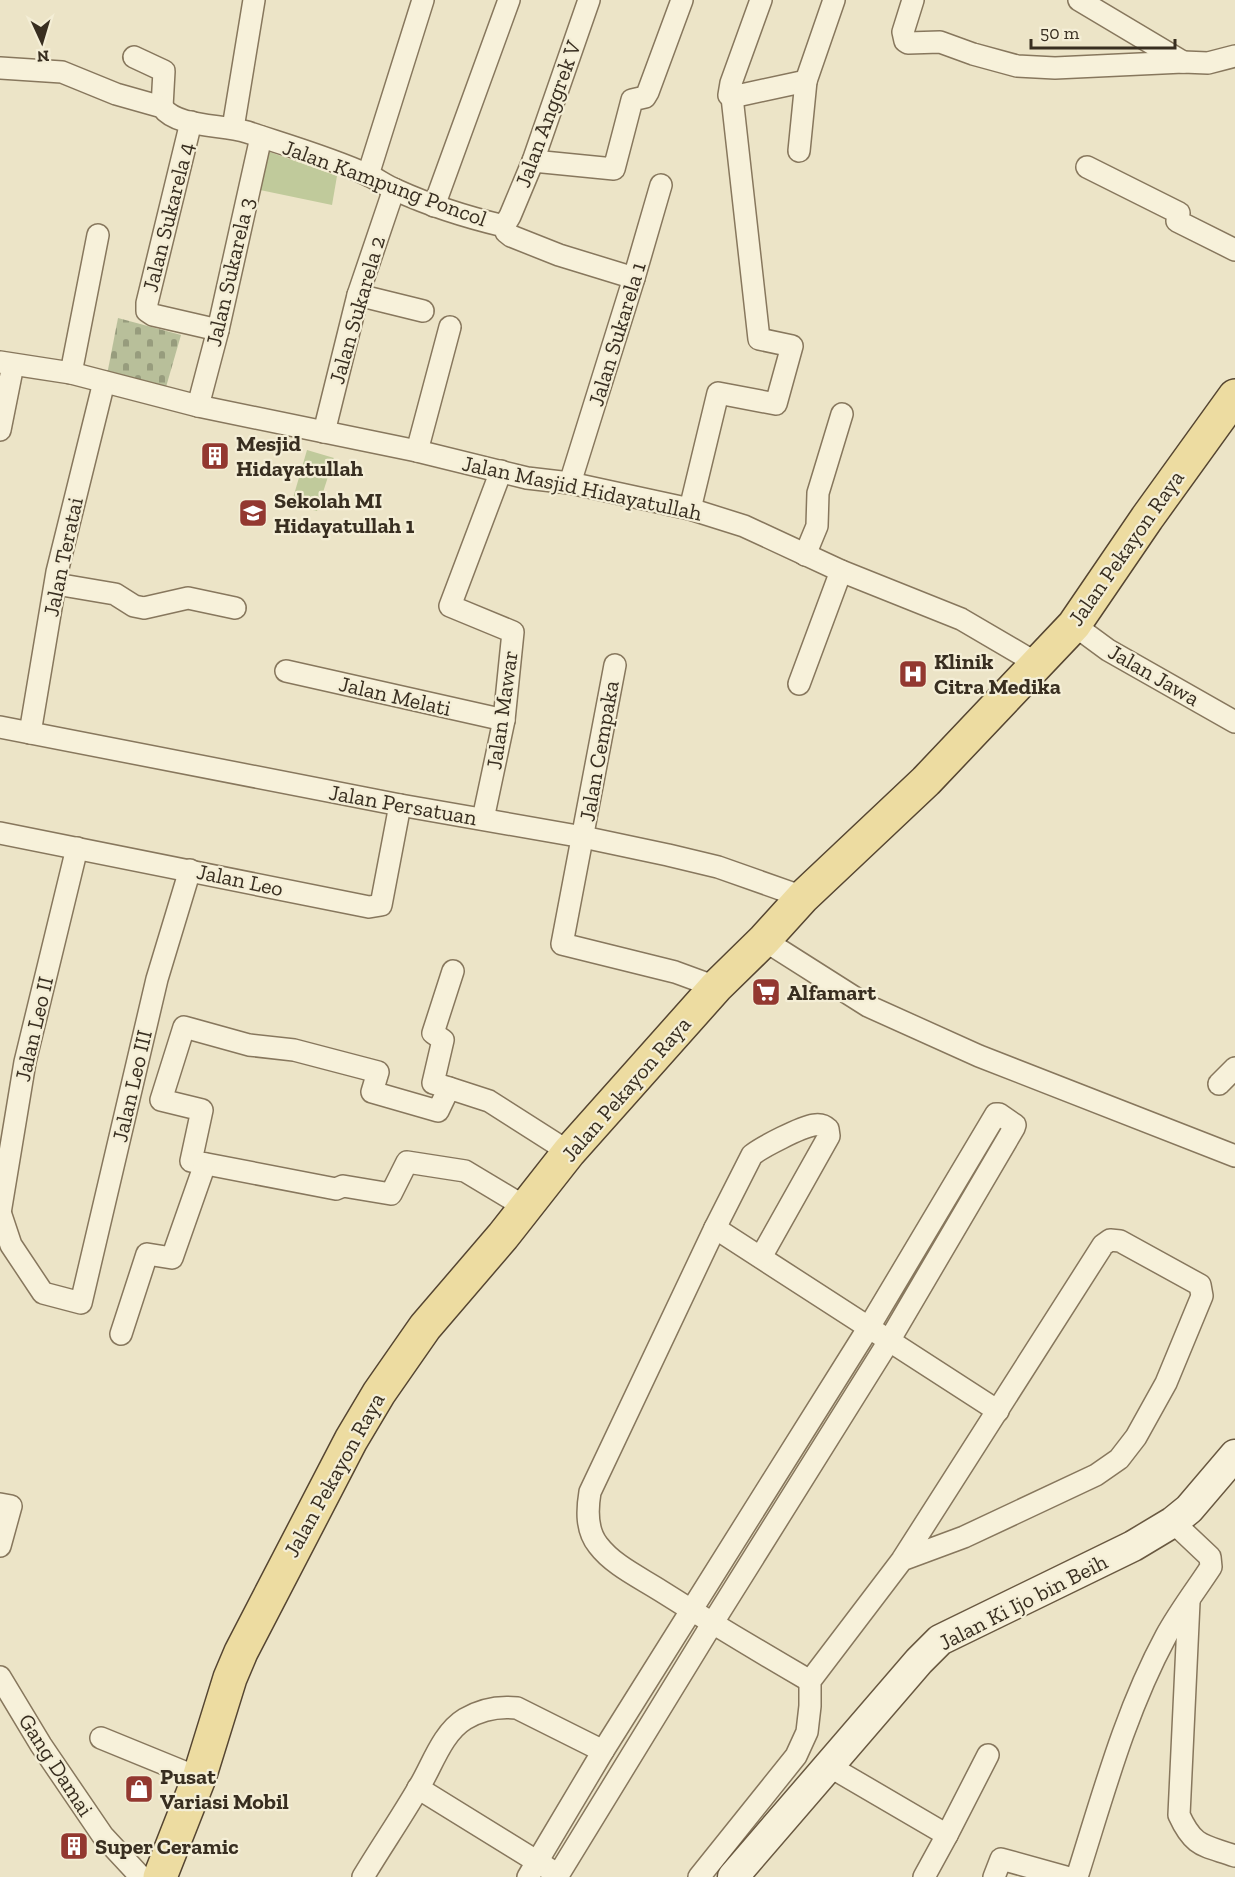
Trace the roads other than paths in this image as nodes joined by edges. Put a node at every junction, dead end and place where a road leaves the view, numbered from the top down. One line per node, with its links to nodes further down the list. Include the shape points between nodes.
1 (254, 0): 18 (street)
2 (423, 0): 23 (street)
3 (509, 0): 26 (street)
4 (589, 0): 21 (street, Jalan Anggrek V)
5 (682, 0): 21 (street, via 648,92 645,97 632,100 614,170)
6 (761, 0): 15 (street)
7 (834, 0): 14 (street)
8 (913, 0): 12 (street, via 903,32 908,43 940,42 1017,66)
9 (1079, 0): 12 (street)
10 (1235, 56): 12 (street, via 1208,63)
11 (134, 57): 16 (street, via 164,71)
12 (1184, 62)
13 (0, 68): 16 (street, Jalan Kampung Poncol, via 63,72 116,94)
14 (806, 81): 15 (street); 20 (street)
15 (731, 94): 46 (street, via 759,339 792,346 776,404 718,393)
16 (162, 107): 17 (street, Jalan Kampung Poncol, via 174,118)
17 (191, 123): 18 (street, Jalan Kampung Poncol); 34 (street, Jalan Sukarela 4, via 147,310 153,315)
18 (233, 128): 19 (street, Jalan Kampung Poncol)
19 (261, 137): 23 (street, Jalan Kampung Poncol); 34 (street, Jalan Sukarela 3)
20 (799, 151)
21 (533, 161): 27 (street, Jalan Anggrek V)
22 (1087, 167): 29 (street, via 1179,213 1176,221)
23 (368, 175): 25 (street, Jalan Kampung Poncol)
24 (661, 185): 30 (street, Jalan Sukarela 1)
25 (393, 189): 26 (street, Jalan Kampung Poncol); 31 (street, Jalan Sukarela 2)
26 (434, 206): 27 (street, Jalan Kampung Poncol)
27 (504, 225): 30 (street, Jalan Kampung Poncol, via 511,236)
28 (98, 235): 36 (street)
29 (1235, 250)
30 (634, 278): 45 (street, Jalan Sukarela 1)
31 (358, 296): 32 (street); 42 (street, Jalan Sukarela 2)
32 (423, 311)
33 (450, 327): 43 (street)
34 (218, 330): 39 (street, Jalan Sukarela 3)
35 (7, 363): 36 (street, Jalan Masjid Hidayatullah); 41 (street)
36 (70, 373): 37 (street, Jalan Masjid Hidayatullah)
37 (104, 382): 39 (street, Jalan Masjid Hidayatullah); 49 (street, Jalan Teratai)
38 (1235, 396): 51 (main road, Jalan Pekayon Raya)
39 (198, 406): 42 (street, Jalan Masjid Hidayatullah)
40 (842, 414): 47 (street, via 818,493 816,526)
41 (0, 430)
42 (324, 432): 43 (street, Jalan Masjid Hidayatullah)
43 (417, 451): 44 (street, Jalan Masjid Hidayatullah)
44 (501, 471): 45 (street, Jalan Masjid Hidayatullah); 56 (street, Jalan Mawar, via 450,606 513,632)
45 (570, 483): 46 (street, Jalan Masjid Hidayatullah)
46 (690, 509): 47 (street, Jalan Masjid Hidayatullah, via 744,526)
47 (805, 555): 48 (street, Jalan Masjid Hidayatullah)
48 (841, 571): 52 (street, Jalan Masjid Hidayatullah, via 961,620); 55 (street)
49 (56, 584): 50 (street, via 115,594 144,608 188,598); 59 (street, Jalan Teratai)
50 (235, 608)
51 (1074, 625): 52 (main road, Jalan Pekayon Raya); 57 (street, Jalan Jawa, via 1108,650)
52 (1036, 663): 66 (main road, Jalan Pekayon Raya, via 926,780)
53 (615, 665): 63 (street, Jalan Cempaka)
54 (286, 671): 56 (street, Jalan Melati)
55 (799, 684)
56 (504, 720): 61 (street, Jalan Mawar)
57 (1235, 722)
58 (0, 727): 59 (street, Jalan Persatuan)
59 (30, 733): 60 (street, Jalan Persatuan)
60 (400, 805): 61 (street, Jalan Persatuan); 65 (street, Jalan Leo, via 381,905 369,906)
61 (483, 819): 63 (street, Jalan Persatuan)
62 (0, 833): 64 (street, Jalan Leo)
63 (584, 837): 66 (street, Jalan Persatuan, via 718,867); 69 (street, Jalan Cempaka, via 562,944 675,972)
64 (77, 848): 65 (street, Jalan Leo); 77 (street, Jalan Leo II, via 24,1062)
65 (190, 870): 77 (street, Jalan Leo III, via 157,979 81,1303 43,1293 11,1245)
66 (803, 897): 67 (main road, Jalan Pekayon Raya)
67 (764, 940): 69 (main road, Jalan Pekayon Raya); 74 (street, via 878,1010 979,1056)
68 (453, 970): 72 (street, via 433,1033 443,1040 433,1083)
69 (716, 987): 73 (main road, Jalan Pekayon Raya)
70 (1235, 1068): 71 (street)
71 (1219, 1084)
72 (449, 1088): 73 (street, via 489,1101); 75 (street, via 438,1111 372,1092 378,1072 184,1027 161,1100 202,1110 190,1161)
73 (569, 1152): 76 (main road, Jalan Pekayon Raya)
74 (1235, 1156)
75 (205, 1164): 76 (street, via 391,1194 407,1162 465,1171); 81 (street, via 172,1258 147,1254)
76 (525, 1207): 98 (main road, Jalan Pekayon Raya, via 425,1327 351,1440 241,1652)
77 (0, 1212)
78 (714, 1228): 79 (street); 79 (street, via 752,1155 812,1125 823,1125 829,1136); 90 (street, via 590,1492 587,1509 597,1544 616,1562)
79 (761, 1257): 80 (street)
80 (869, 1327): 82 (street); 82 (street, via 999,1114 1014,1128); 90 (street)
81 (121, 1334)
82 (889, 1341): 83 (street); 91 (street)
83 (998, 1411): 88 (street); 88 (street, via 1106,1241 1120,1240 1200,1285 1202,1296 1166,1383 1119,1459 1096,1475 964,1538)
84 (1235, 1455): 86 (street, Jalan Ki Ijo bin Beih)
85 (0, 1504): 87 (street, via 11,1506)
86 (1173, 1522): 89 (street, via 1212,1562); 97 (street, Jalan Ki Ijo bin Beih, via 1133,1546 940,1640)
87 (0, 1546)
88 (902, 1560): 93 (street)
89 (1189, 1600): 101 (street, via 1179,1815 1195,1842); 112 (street, via 1166,1635 1136,1699)
90 (692, 1611): 91 (street); 95 (street)
91 (712, 1624): 93 (street); 103 (street)
92 (0, 1677): 104 (street, Gang Damai, via 40,1745 104,1836)
93 (810, 1681): 107 (street, via 807,1732 796,1756)
94 (101, 1738): 98 (street)
95 (603, 1751): 99 (street, via 517,1708 504,1706 463,1720 448,1734); 102 (street)
96 (988, 1755): 100 (street)
97 (829, 1766): 100 (street); 108 (street, Jalan Ki Ijo bin Beih)
98 (199, 1778): 105 (main road, Jalan Pekayon Raya)
99 (418, 1788): 102 (street); 106 (street)
100 (947, 1835): 109 (street)
101 (1235, 1856)
102 (533, 1870): 103 (street)
103 (559, 1876)
104 (141, 1877)
105 (160, 1877)
106 (363, 1877)
107 (699, 1877)
108 (733, 1877)
109 (924, 1877)
110 (994, 1877): 111 (street, via 1001,1859)
111 (1066, 1877)
112 (1077, 1877)

